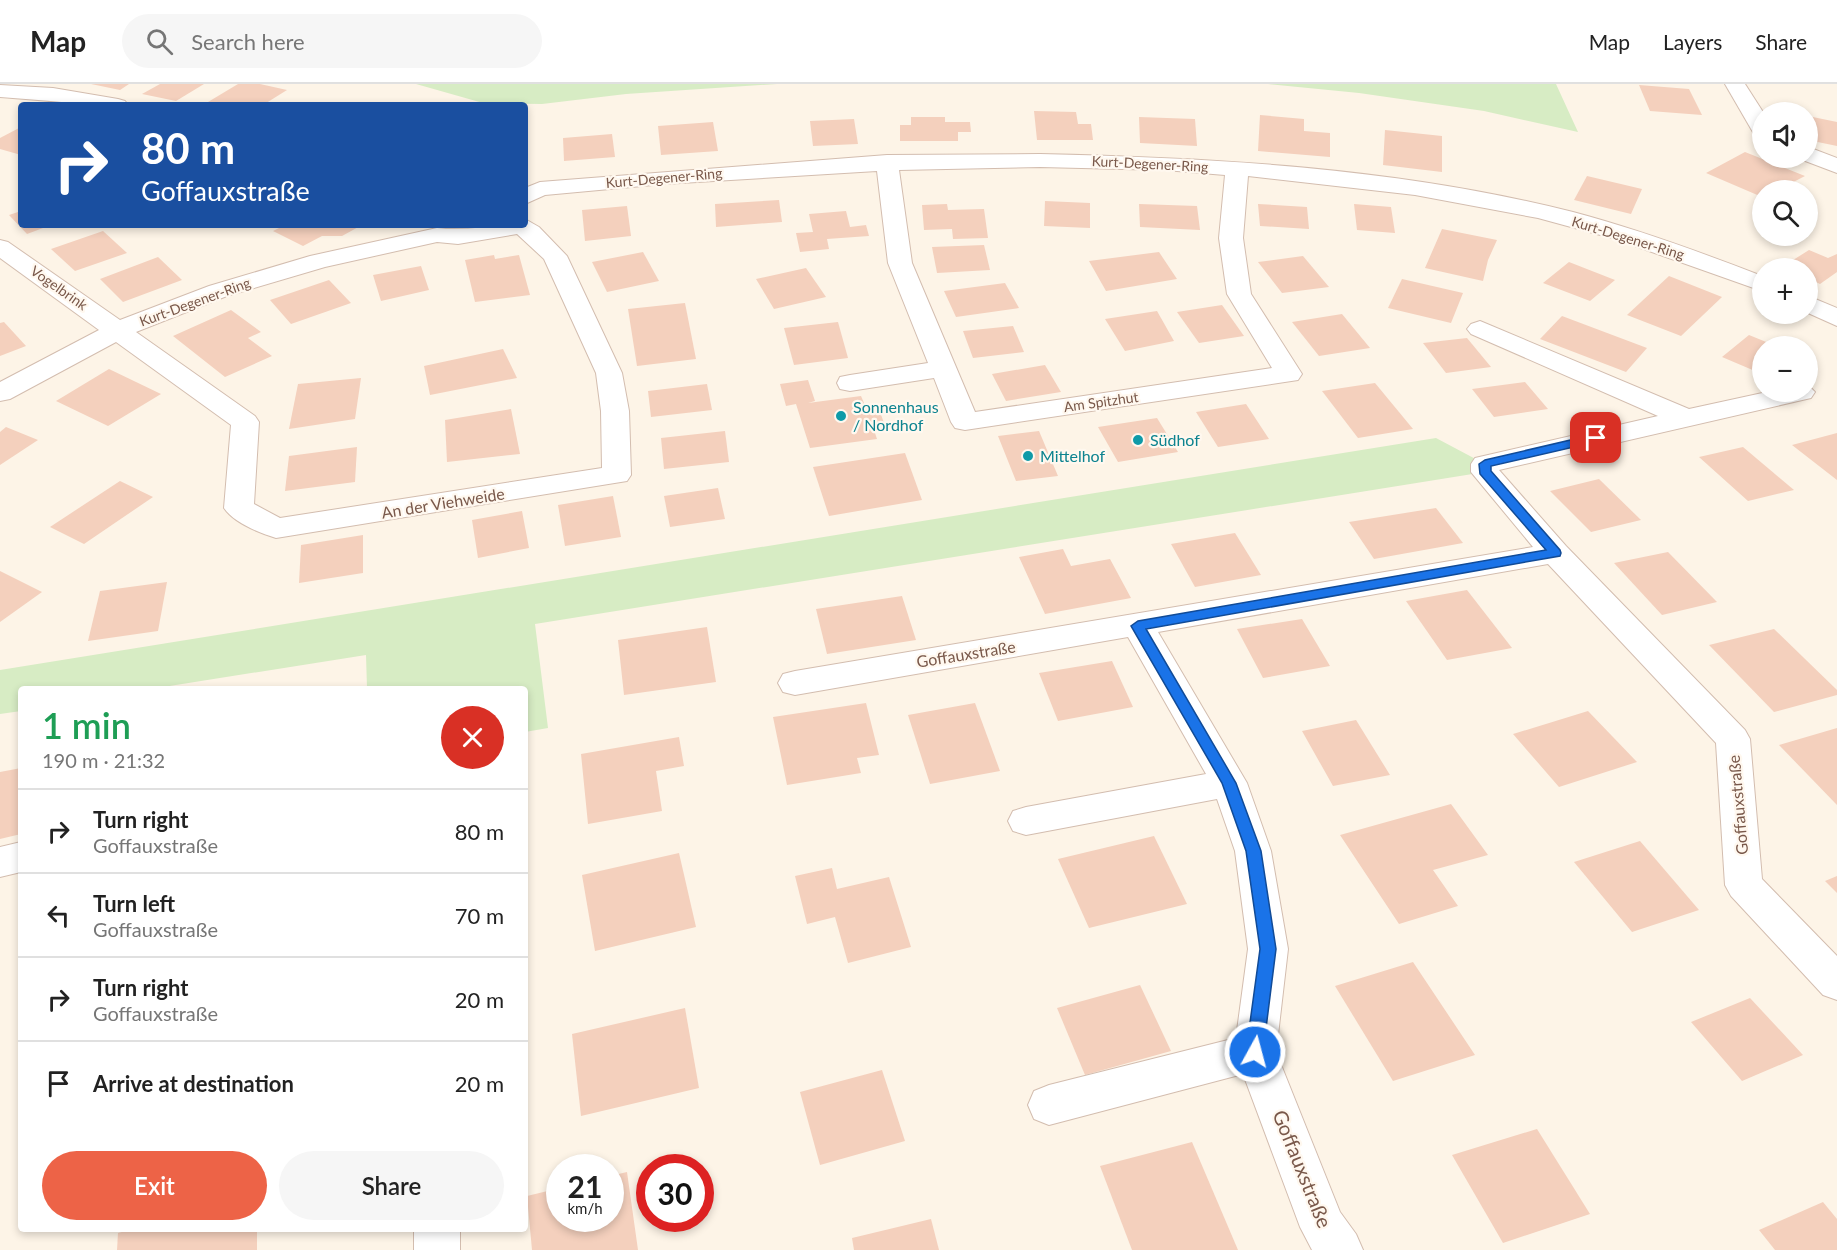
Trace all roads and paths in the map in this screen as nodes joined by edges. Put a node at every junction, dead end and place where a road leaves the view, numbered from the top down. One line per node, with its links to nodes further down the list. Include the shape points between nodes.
1 (1735, 84): 4 (street)
2 (0, 91): 3 (street)
3 (100, 102)
4 (1752, 112)
5 (1818, 158): 7 (street)
6 (886, 162): 8 (street, Kurt-Degener-Ring, via 1061,159); 9 (street, Kurt-Degener-Ring, via 698,174 540,189); 19 (street, Am Spitzhut, via 900,263)
7 (1837, 166)
8 (1237, 168): 14 (street, Kurt-Degener-Ring, via 1393,185 1538,211 1628,236); 19 (street, Am Spitzhut, via 1231,238 1239,294 1289,374 965,422)
9 (528, 195)
10 (510, 228): 12 (street, Kurt-Degener-Ring, via 458,237)
11 (525, 228): 18 (street, An der Viehweide, via 555,256 609,373 615,411 616,476 276,528 239,508 245,422)
12 (433, 230): 18 (street, Kurt-Degener-Ring, via 218,291)
13 (0, 247): 18 (street, Vogelbrink)
14 (1752, 280)
15 (1818, 309): 16 (street)
16 (1837, 318)
17 (1480, 329): 23 (street)
18 (118, 330): 21 (street, Kurt-Degener-Ring)
19 (944, 369): 20 (street)
20 (850, 383)
21 (0, 393)
22 (1755, 402): 23 (street, Goffauxstraße)
23 (1686, 418): 24 (street, Goffauxstraße, via 1485,464 1485,472)
24 (1555, 553): 25 (street, Goffauxstraße); 31 (street, Goffauxstraße, via 1732,739 1744,885)
25 (1138, 626): 26 (street, Goffauxstraße); 27 (street, Goffauxstraße)
26 (795, 682)
27 (1229, 783): 28 (street); 32 (street, Goffauxstraße, via 1253,851 1268,949)
28 (1026, 821)
29 (18, 858): 30 (street)
30 (0, 862)
31 (1837, 983)
32 (1255, 1052): 33 (street); 36 (street, Goffauxstraße, via 1323,1227)
33 (1049, 1105)
34 (437, 1232): 35 (street)
35 (437, 1250)
36 (1340, 1250)

